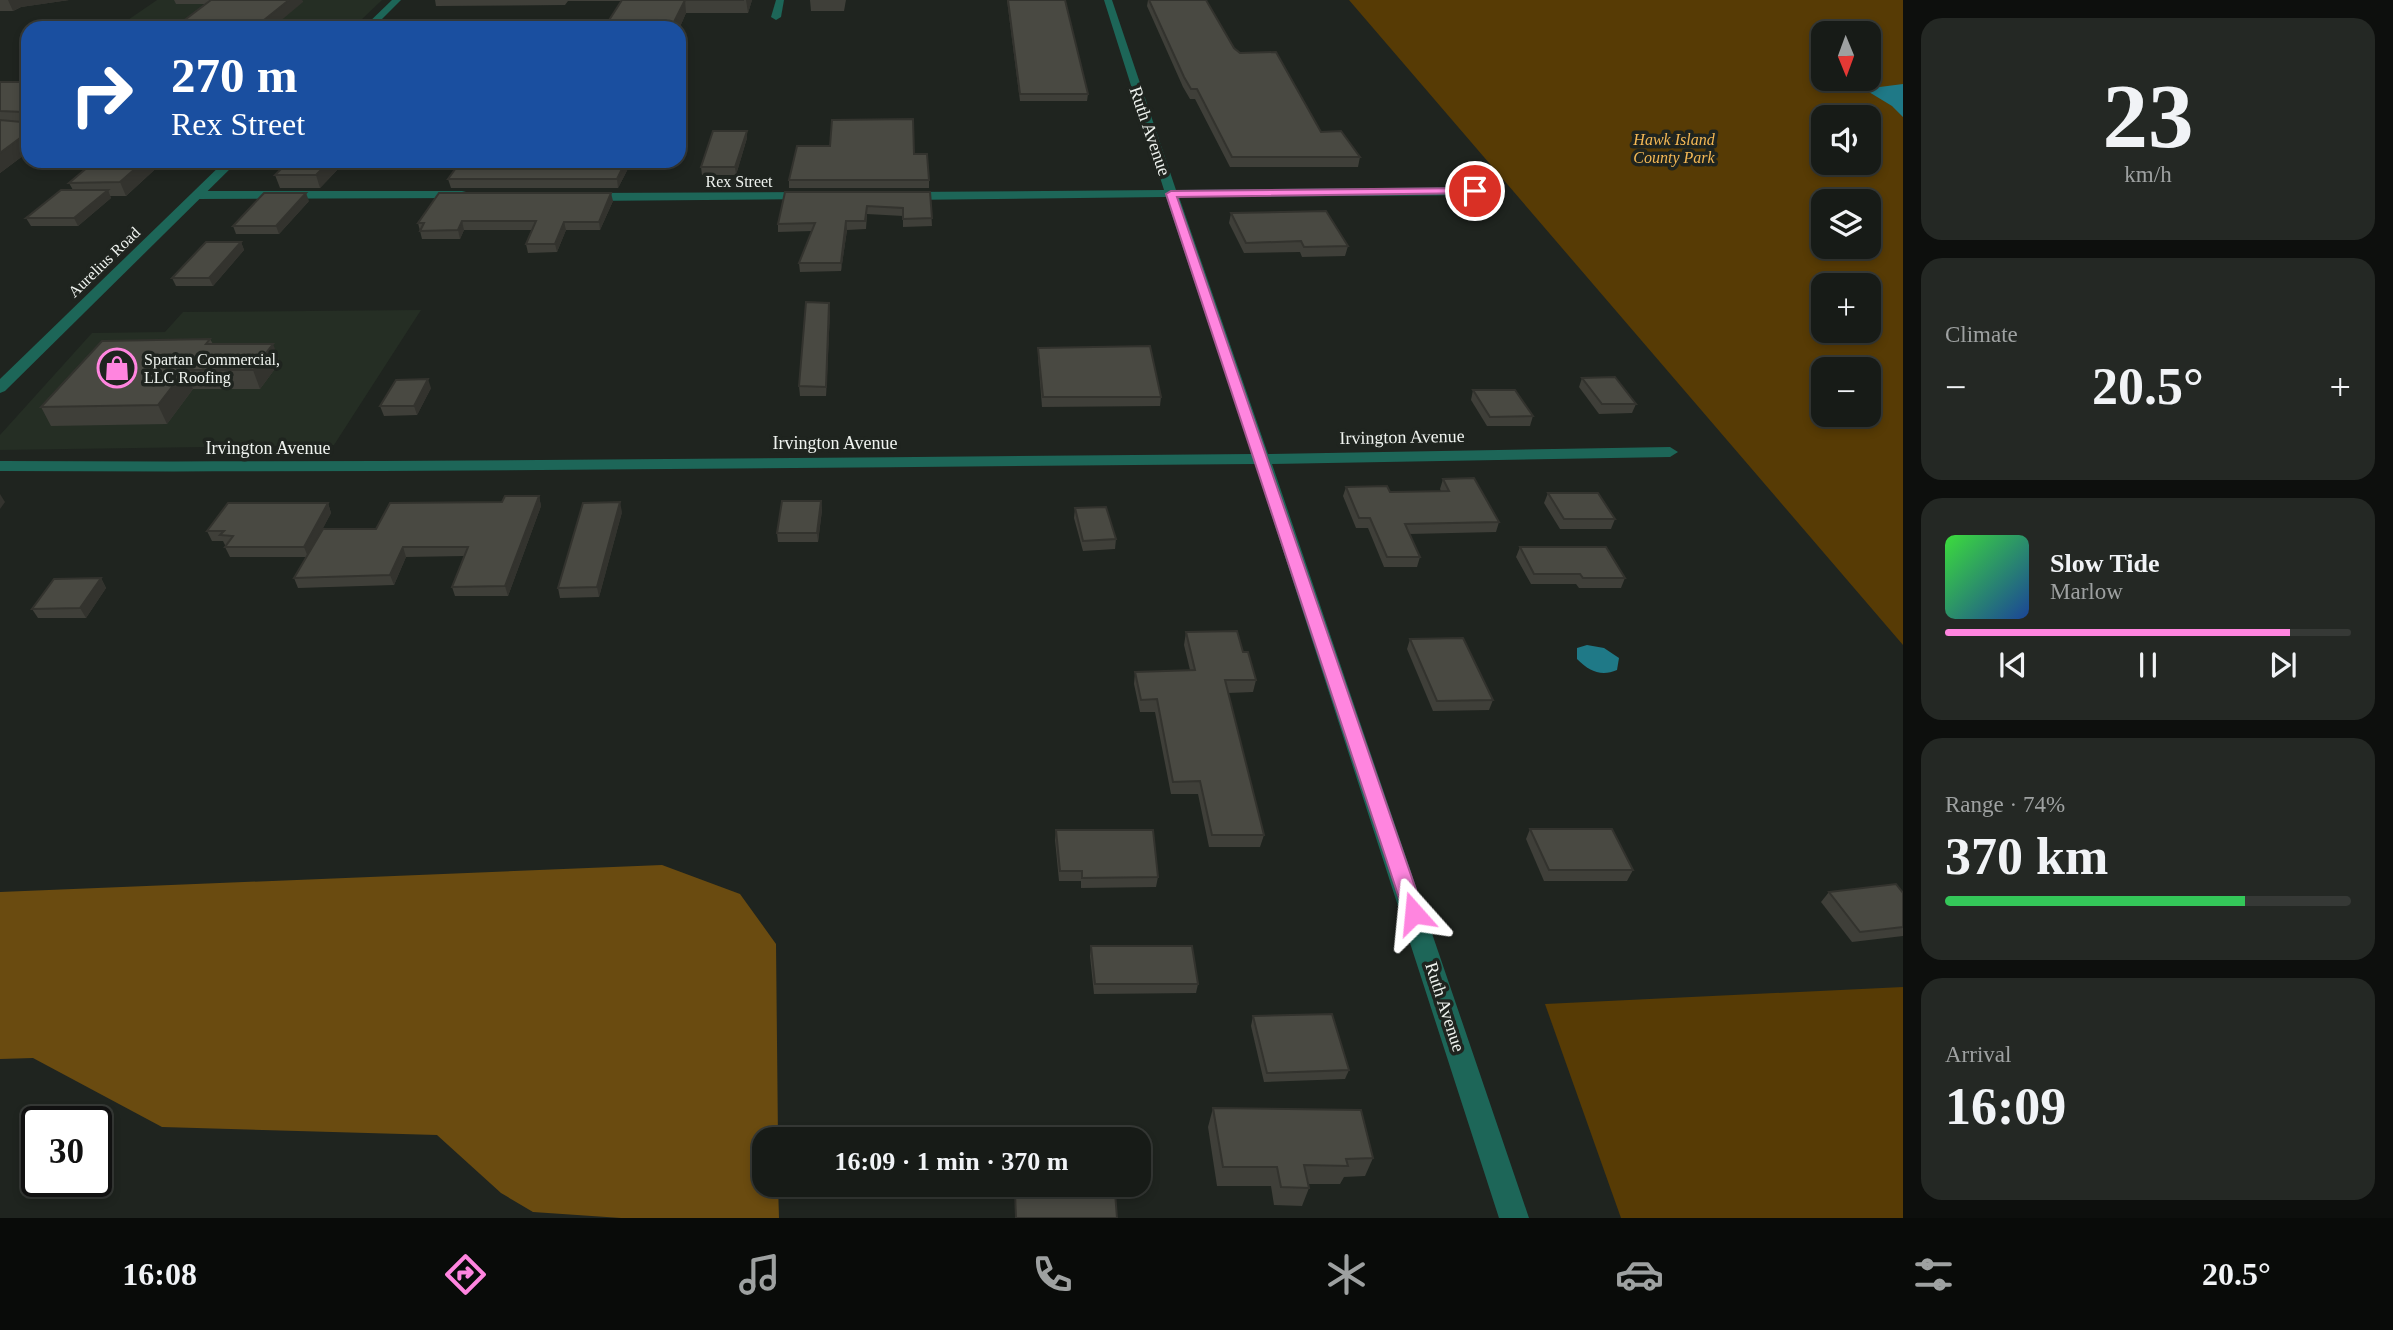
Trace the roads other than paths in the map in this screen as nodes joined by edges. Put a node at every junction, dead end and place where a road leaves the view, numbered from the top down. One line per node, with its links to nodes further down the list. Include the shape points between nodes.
1 (397, 0): 5 (street)
2 (780, 0): 4 (street)
3 (1108, 0): 8 (street, Ruth Avenue)
4 (776, 17)
5 (375, 21)
6 (225, 168): 9 (street, Aurelius Road)
7 (1492, 191): 8 (street)
8 (1171, 194): 13 (street); 16 (street, Ruth Avenue)
9 (197, 195): 10 (street); 14 (street, Aurelius Road)
10 (473, 195)
11 (826, 196): 12 (street, Rex Street)
12 (577, 197)
13 (894, 197)
14 (0, 388)
15 (1670, 452): 16 (street, Irvington Avenue)
16 (1263, 459): 17 (street, Irvington Avenue, via 378,468); 18 (street, Ruth Avenue)
17 (0, 466)
18 (1514, 1218)

